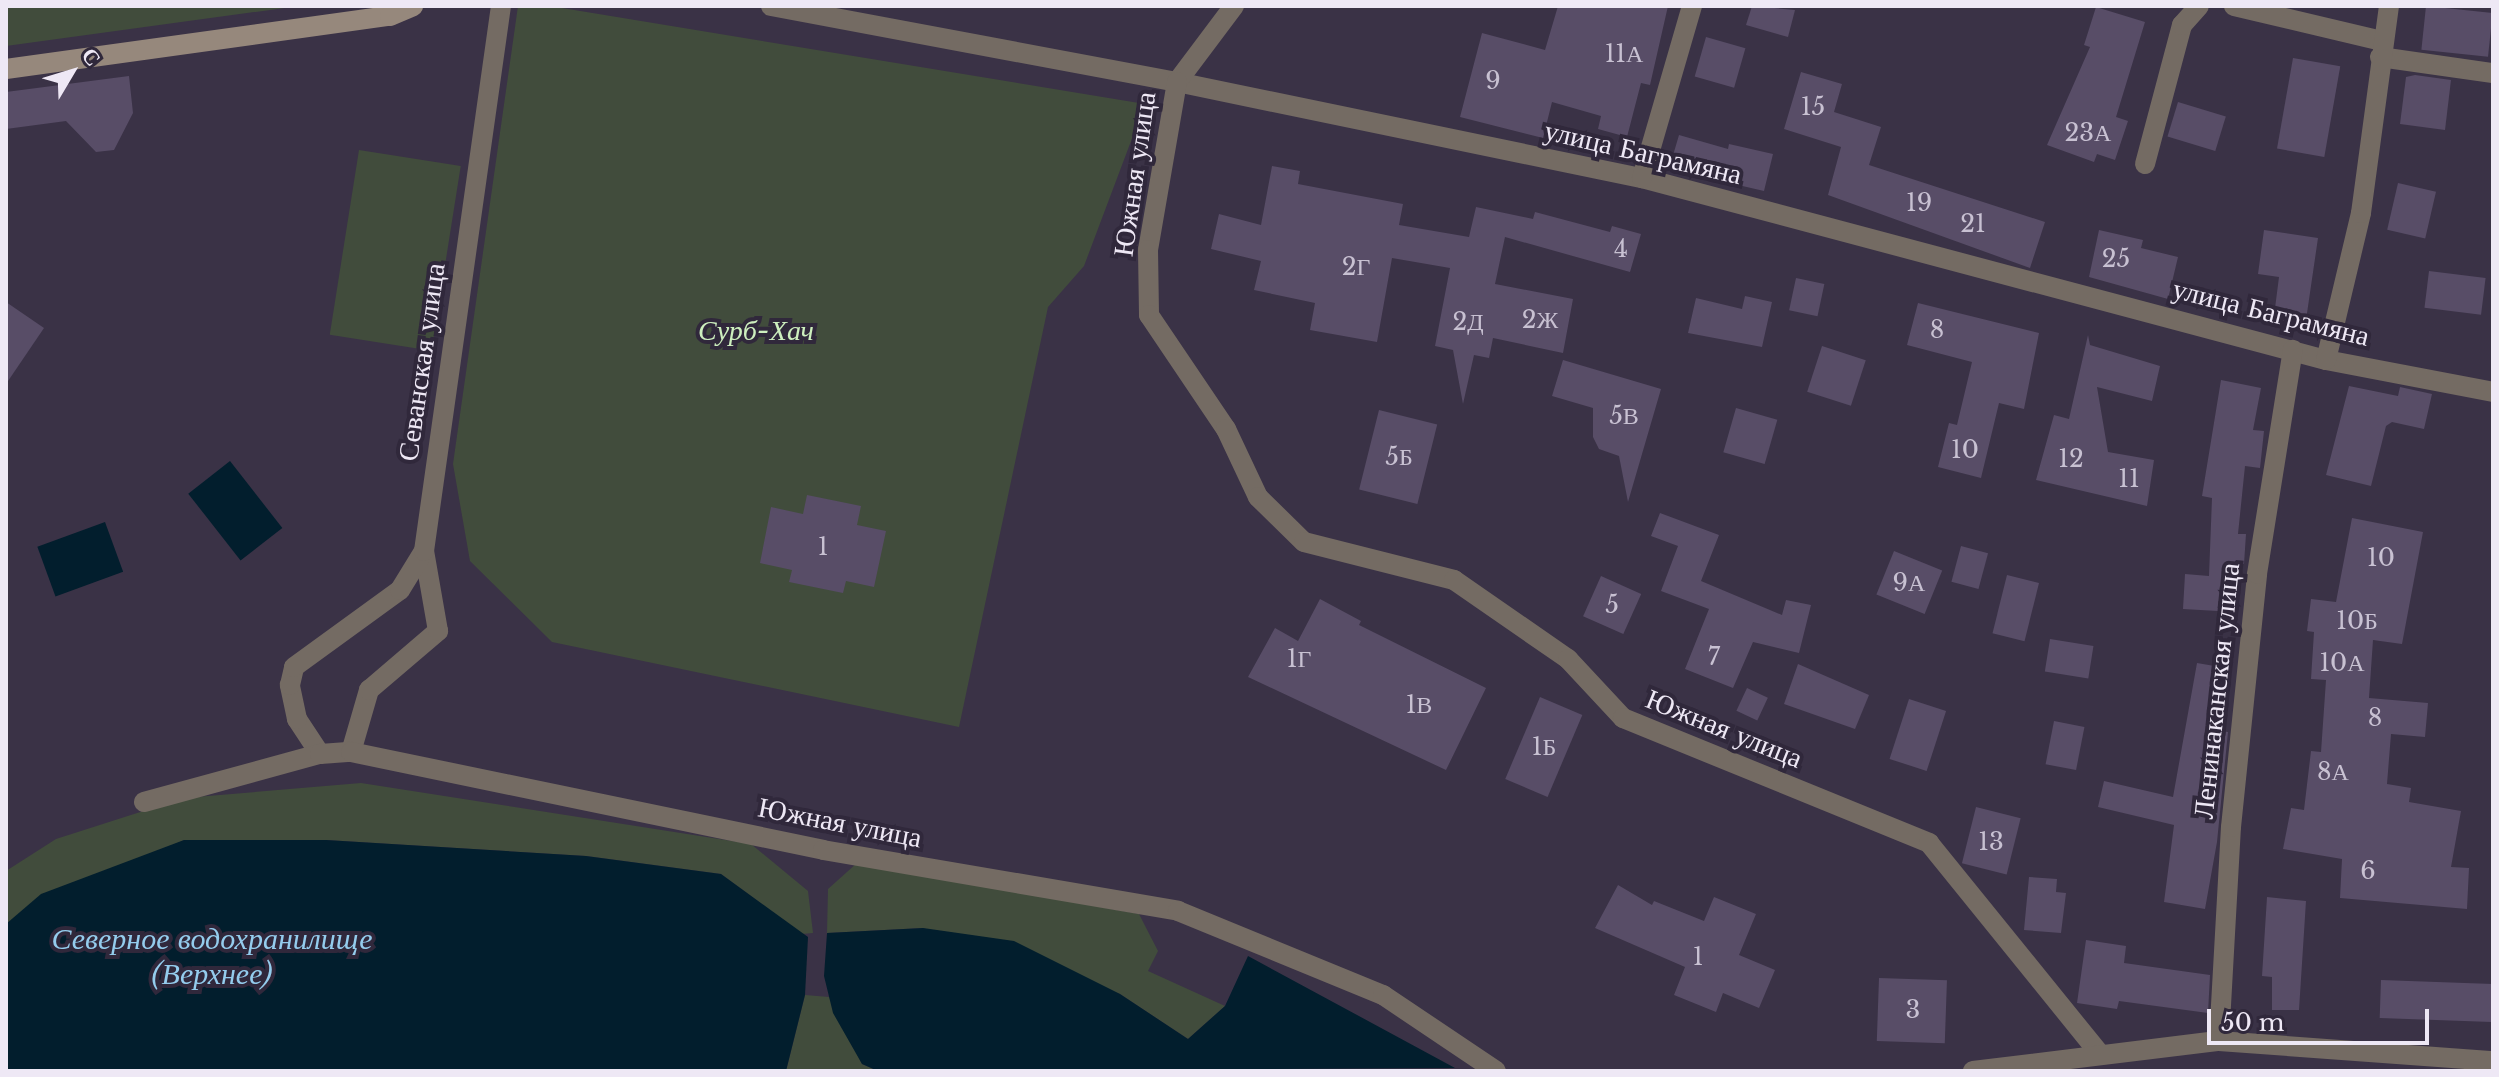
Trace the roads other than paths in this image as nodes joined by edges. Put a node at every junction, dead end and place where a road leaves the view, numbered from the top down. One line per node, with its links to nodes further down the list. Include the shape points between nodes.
1 (413, 6): 10 (street, via 390,16)
2 (501, 6): 18 (street, Севанская улица)
3 (771, 6): 12 (street, улица Баграмяна)
4 (1234, 6): 12 (street)
5 (1692, 6): 14 (street)
6 (2199, 6): 13 (street, via 2182,25)
7 (2234, 6): 9 (street)
8 (2389, 6): 9 (street)
9 (2381, 49): 11 (street); 16 (street, via 2361,213)
10 (6, 69)
11 (2493, 73)
12 (1177, 82): 14 (street, улица Баграмяна); 23 (street, Южная улица, via 1148,250 1149,315 1226,429 1258,497 1278,522 1304,542 1454,580 1568,659 1623,718 1929,843)
13 (2145, 164)
14 (1642, 178): 15 (street, улица Баграмяна)
15 (2293, 350): 16 (street, улица Баграмяна); 22 (street, Ленинаканская улица, via 2257,574 2231,827)
16 (2326, 360): 17 (street, улица Баграмяна)
17 (2493, 392)
18 (424, 551): 19 (street, via 438,631 369,690); 20 (street, Севанская улица, via 400,590 294,667 290,685 297,719)
19 (351, 752): 20 (street, Южная улица); 25 (street, Южная улица, via 823,850 1178,911 1383,995)
20 (320, 754): 21 (street, Южная улица)
21 (144, 802)
22 (2219, 1041): 23 (street); 24 (street)
23 (2100, 1054): 26 (street)
24 (2493, 1061)
25 (1496, 1071)
26 (1973, 1071)

